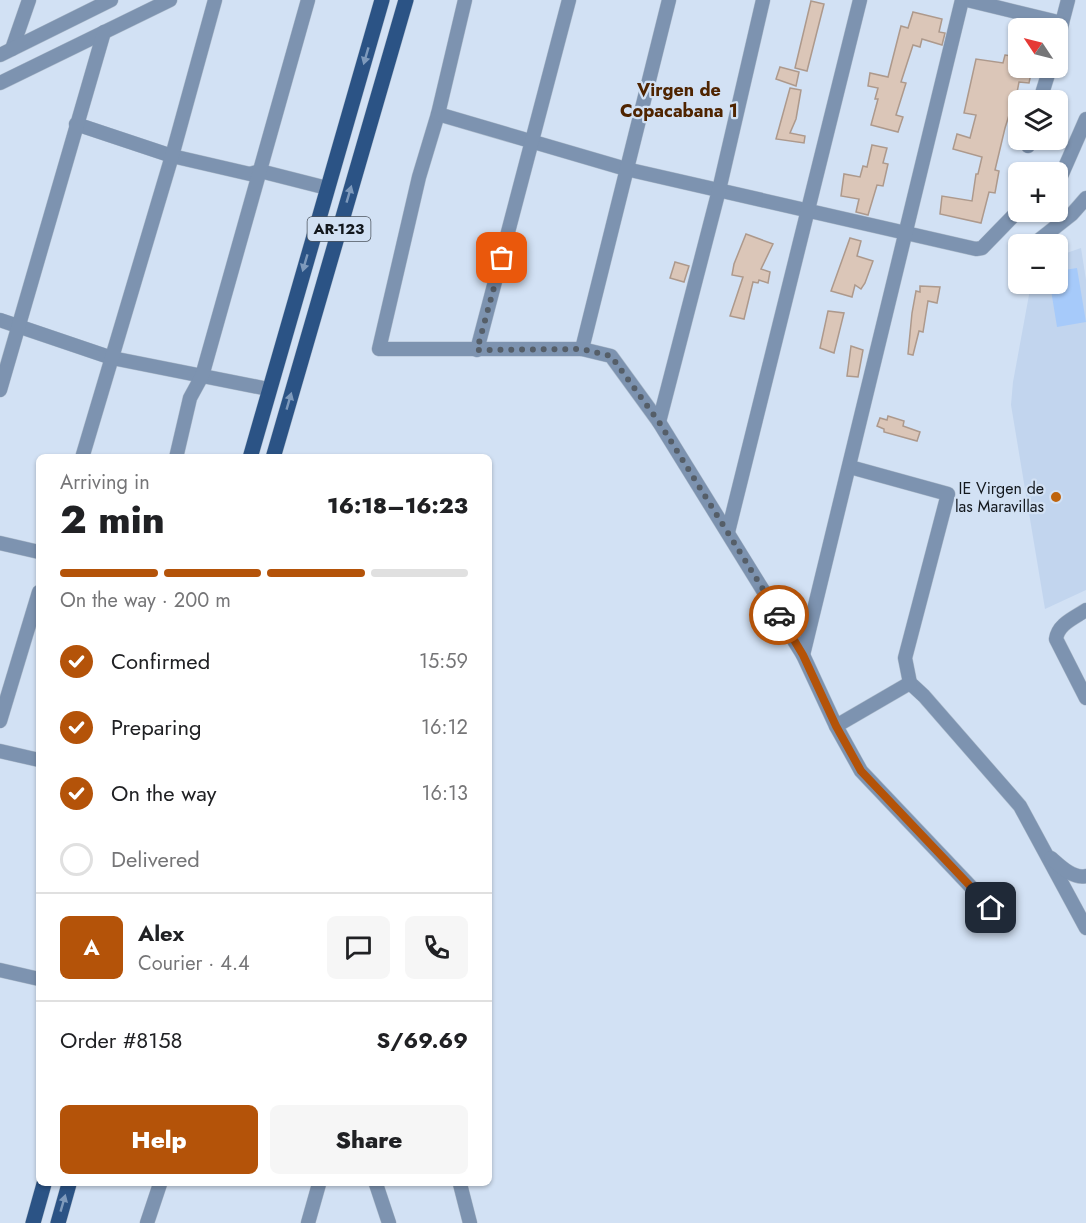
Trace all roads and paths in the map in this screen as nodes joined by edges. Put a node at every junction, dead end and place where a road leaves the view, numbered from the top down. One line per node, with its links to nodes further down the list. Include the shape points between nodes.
1 (29, 0): 19 (street)
2 (111, 0): 19 (street)
3 (170, 0): 18 (street)
4 (214, 0): 25 (street)
5 (308, 0): 28 (street)
6 (382, 0): 29 (main road, AR-123, one-way to 29)
7 (406, 0): 48 (main road, AR-123, one-way to 7)
8 (465, 0): 21 (street)
9 (569, 0): 24 (street)
10 (669, 0): 27 (street)
11 (763, 0): 30 (street)
12 (860, 0): 32 (street)
13 (962, 0): 34 (street)
14 (967, 0): 16 (street)
15 (1068, 0): 17 (street)
16 (1041, 18)
17 (1063, 18)
18 (104, 32): 20 (street); 23 (street)
19 (6, 52)
20 (0, 82)
21 (438, 114): 24 (street); 39 (street, via 419,177 379,349)
22 (1086, 119): 26 (street)
23 (76, 124): 25 (street); 37 (street)
24 (532, 143): 27 (street); 39 (street)
25 (172, 156): 28 (street, via 250,174); 40 (street)
26 (1067, 162)
27 (626, 169): 30 (street); 38 (street)
28 (260, 171): 29 (street); 41 (street)
29 (327, 188): 42 (main road, AR-123, one-way to 42)
30 (719, 190): 32 (street); 44 (street)
31 (1086, 198): 35 (street)
32 (806, 209): 34 (street); 50 (street)
33 (1008, 222): 34 (street, via 982,248 976,249)
34 (904, 232): 49 (street)
35 (1047, 234)
36 (0, 320): 37 (street)
37 (17, 325): 40 (street); 43 (street)
38 (582, 349): 39 (street); 44 (street, via 611,356)
39 (477, 350)
40 (112, 358): 41 (street); 45 (street)
41 (202, 376): 42 (street); 46 (street, via 190,398)
42 (268, 389): 47 (main road, AR-123)
43 (0, 390)
44 (659, 422): 50 (street)
45 (83, 454)
46 (177, 454)
47 (251, 454)
48 (274, 454)
49 (850, 466): 55 (street); 56 (street, via 948,494 905,658)
50 (728, 532): 55 (street)
51 (0, 543): 52 (street)
52 (36, 551)
53 (36, 602): 58 (street)
54 (1086, 610): 57 (street, via 1064,624 1056,639)
55 (803, 655): 59 (street)
56 (910, 683): 59 (street); 62 (street, via 1020,806)
57 (1086, 698)
58 (0, 721)
59 (836, 726): 64 (street, via 861,771)
60 (0, 751): 61 (street)
61 (36, 759)
62 (1043, 850): 63 (street, via 1064,869); 65 (street)
63 (1086, 876)
64 (991, 908)
65 (1086, 928)
66 (0, 970): 67 (street)
67 (36, 978)
68 (43, 1186): 74 (main road)
69 (68, 1186): 75 (main road, one-way to 69)
70 (159, 1186): 76 (street)
71 (318, 1186): 77 (street)
72 (377, 1186): 78 (street)
73 (461, 1186): 79 (street)
74 (33, 1223)
75 (57, 1223)
76 (147, 1223)
77 (308, 1223)
78 (389, 1223)
79 (470, 1223)

